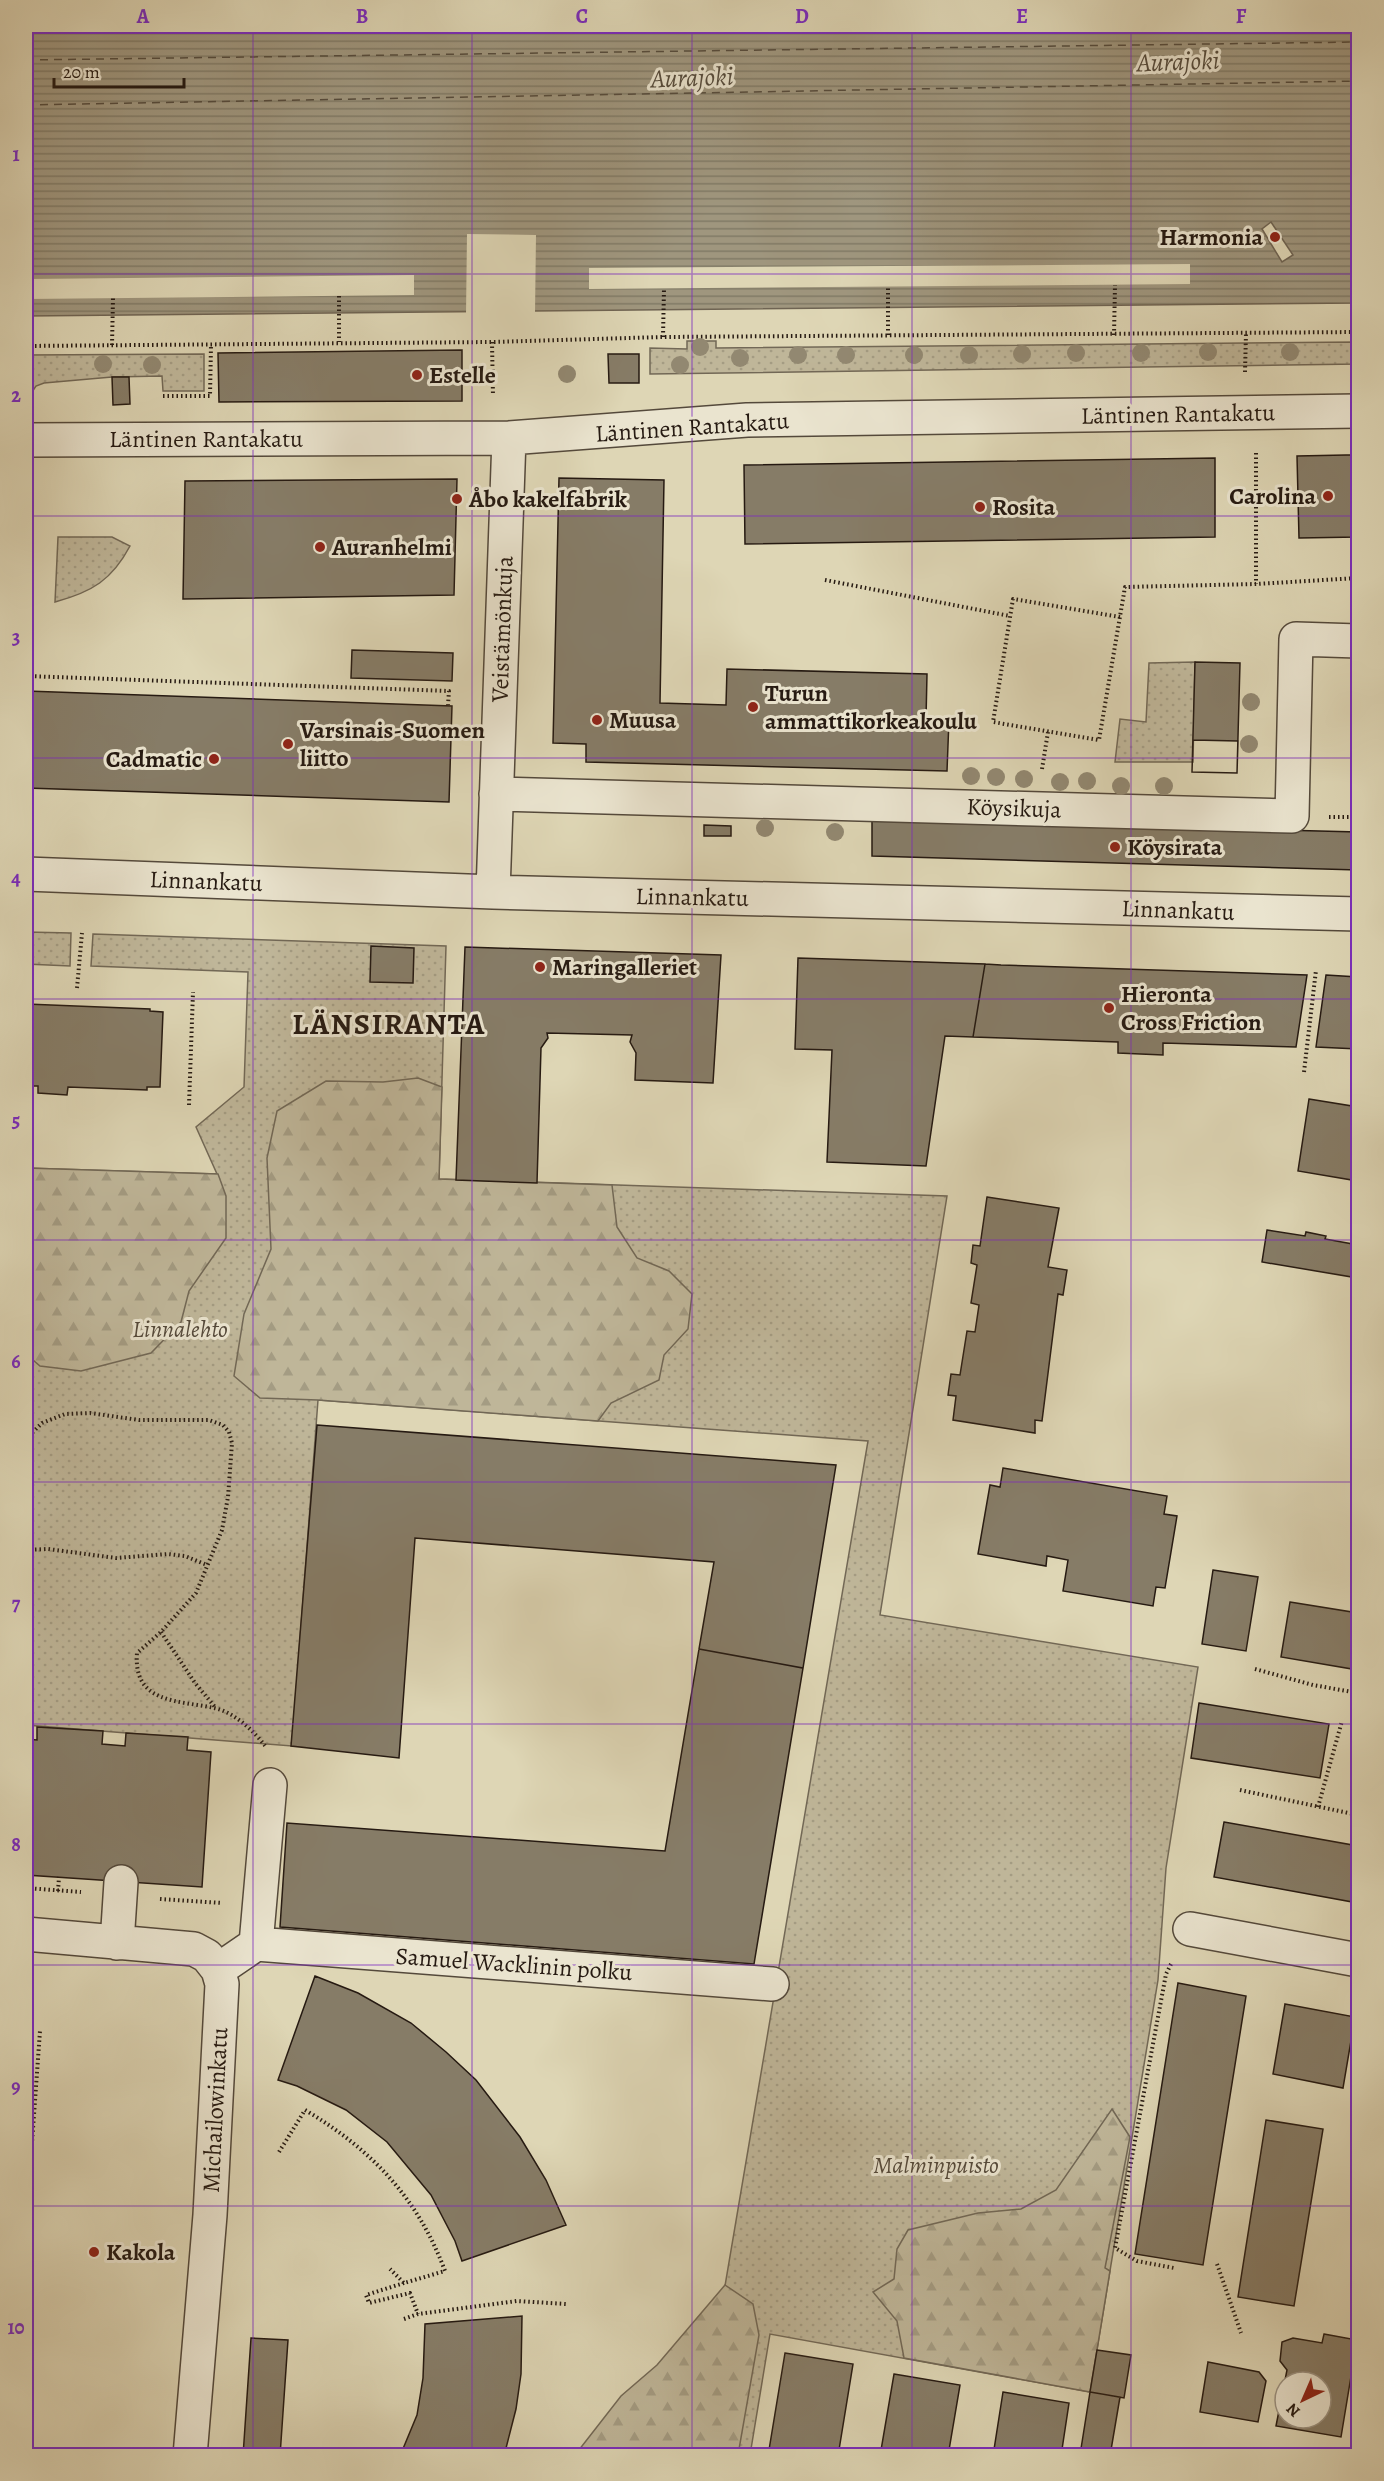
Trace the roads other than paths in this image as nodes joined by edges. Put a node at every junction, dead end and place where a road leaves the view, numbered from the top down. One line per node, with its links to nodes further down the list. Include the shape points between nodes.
1 (1359, 411): 2 (street, Läntinen Rantakatu, via 747,420)
2 (509, 438): 3 (street, Läntinen Rantakatu); 5 (street, Veistämönkuja)
3 (26, 440)
4 (1359, 641): 5 (street, Köysikuja, via 1296,639 1292,816)
5 (496, 794): 7 (street, Veistämönkuja)
6 (26, 874): 7 (street, Linnankatu)
7 (493, 892): 8 (street, Linnankatu)
8 (1359, 914)
9 (269, 1770): 14 (street)
10 (122, 1882): 13 (street)
11 (1190, 1929): 15 (street)
12 (26, 1934): 13 (street)
13 (117, 1943): 16 (street, via 194,1949 207,1956)
14 (256, 1944): 16 (street); 17 (street, Samuel Wacklinin polku)
15 (1359, 1960)
16 (218, 1970): 18 (street, Michailowinkatu, via 222,1984 210,2215)
17 (772, 1984)
18 (190, 2456)

